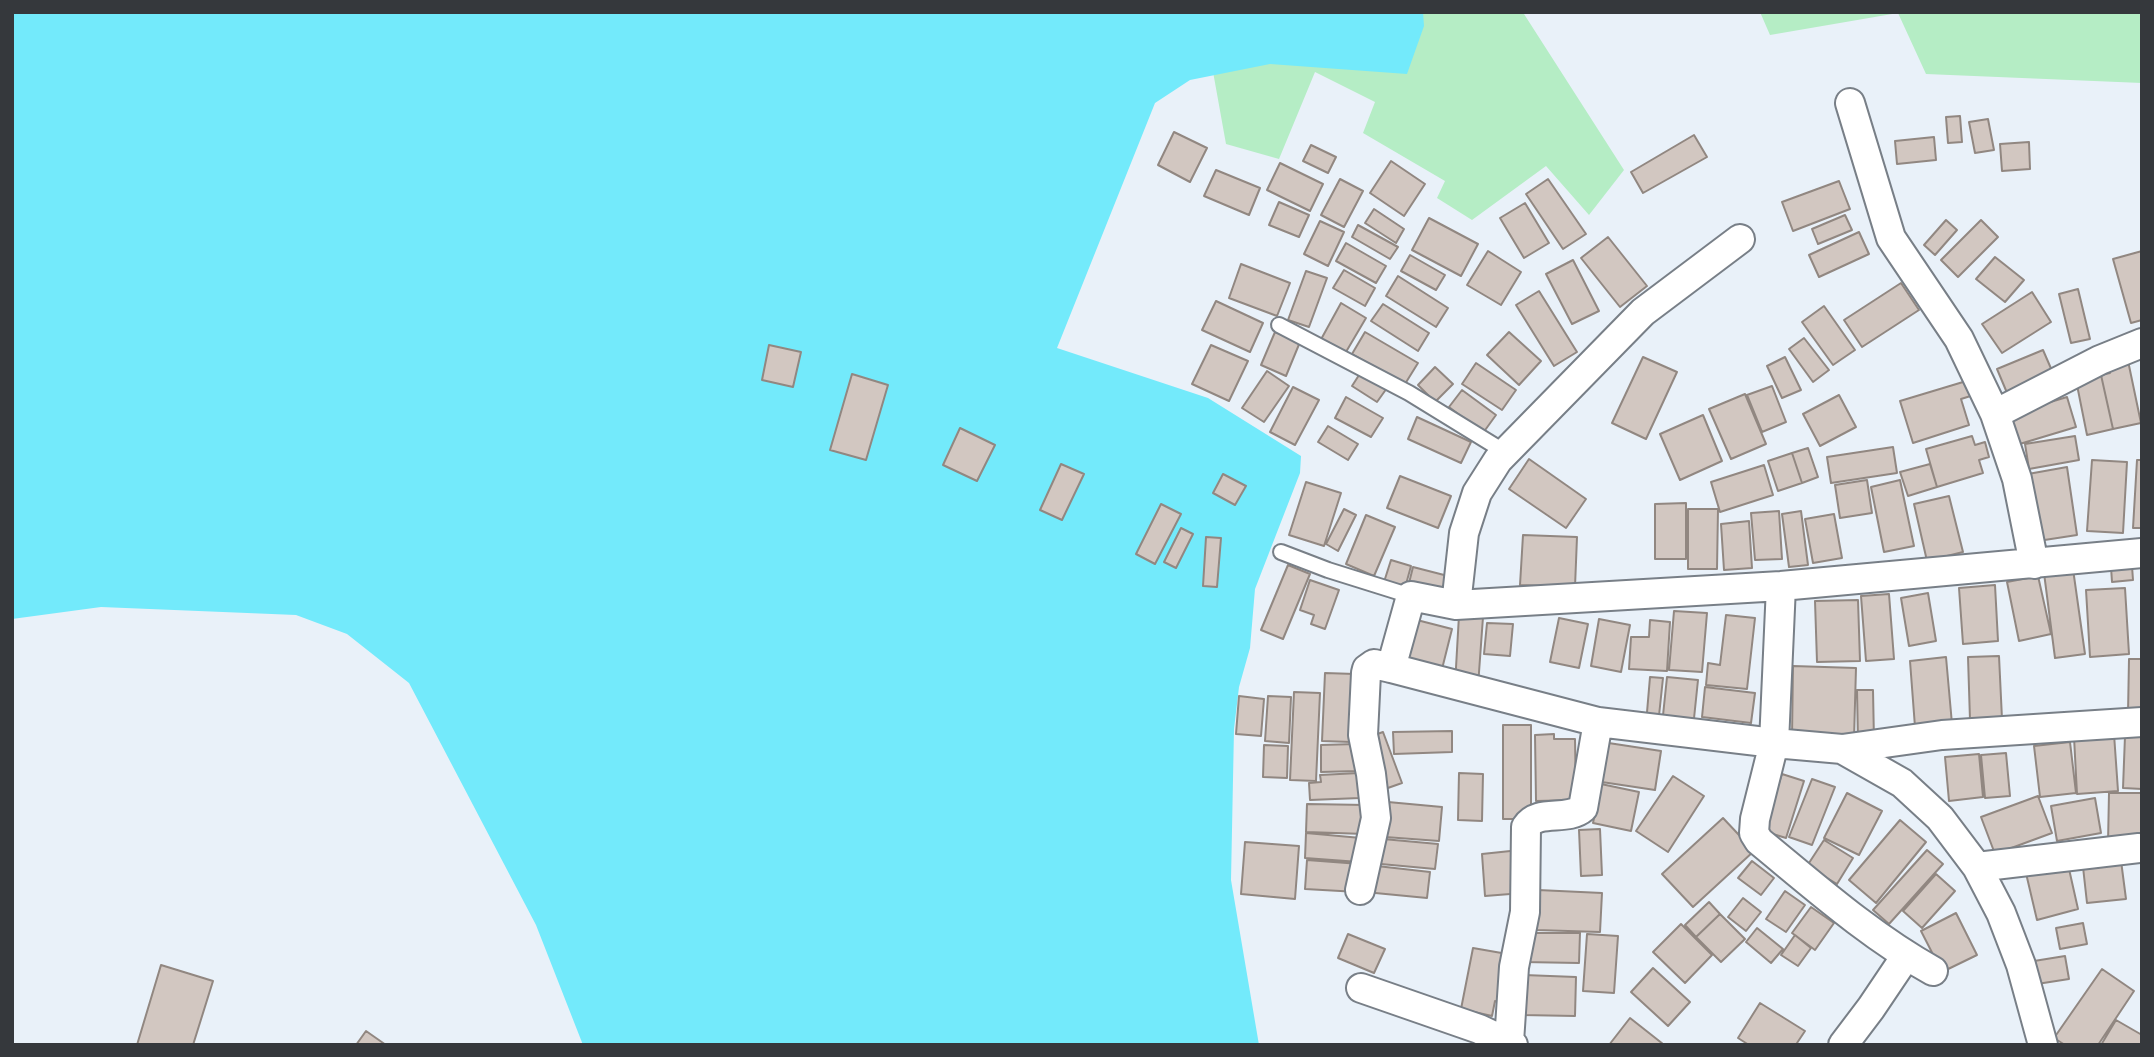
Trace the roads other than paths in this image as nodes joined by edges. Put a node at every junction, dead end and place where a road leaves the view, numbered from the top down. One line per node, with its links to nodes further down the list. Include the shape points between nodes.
1 (1850, 103): 5 (street, via 1891,238 1959,339)
2 (1740, 239): 6 (street, via 1643,312)
3 (1279, 324): 6 (lane, via 1409,393)
4 (2142, 343): 5 (street)
5 (1995, 414): 9 (street, via 2017,479)
6 (1505, 452): 12 (street, via 1477,493 1464,533)
7 (1281, 552): 11 (lane)
8 (2142, 553): 9 (street)
9 (2035, 564): 10 (street)
10 (1781, 586): 12 (street); 16 (street)
11 (1411, 596): 12 (street); 13 (street)
12 (1456, 605)
13 (1391, 668): 14 (street); 20 (street, via 1374,664 1366,673 1363,734 1376,818)
14 (1598, 722): 16 (street); 24 (street, via 1583,808 1574,814 1535,818 1526,827 1525,912 1514,967)
15 (2142, 722): 17 (street, via 1942,735)
16 (1774, 743): 17 (street); 21 (street, via 1754,833 1824,895)
17 (1842, 748): 19 (street, via 1902,783 1940,818)
18 (2139, 848): 19 (street)
19 (1978, 867): 26 (street, via 2021,965)
20 (1360, 890)
21 (1906, 956): 22 (street); 25 (street)
22 (1933, 971)
23 (1361, 989): 24 (street)
24 (1511, 1043)
25 (1843, 1045)
26 (2043, 1045)

